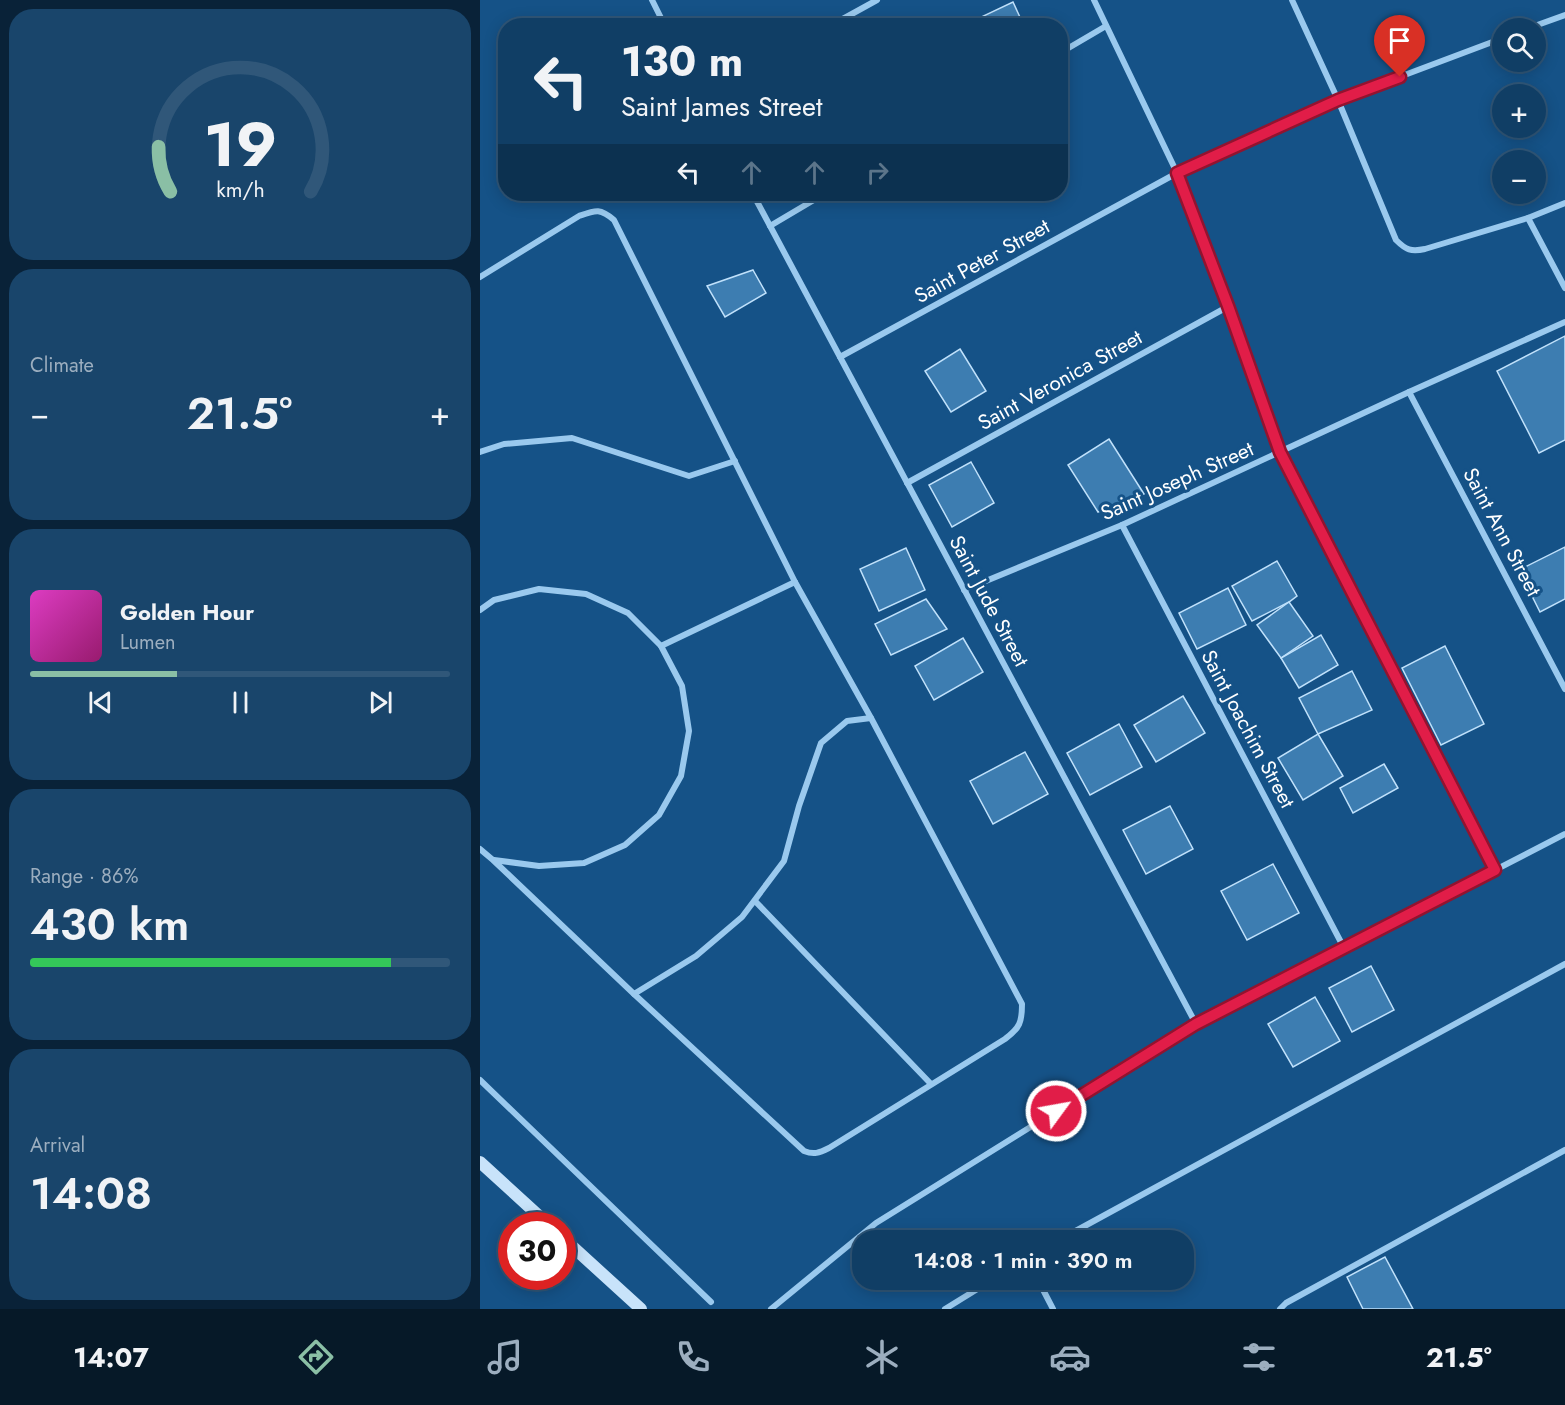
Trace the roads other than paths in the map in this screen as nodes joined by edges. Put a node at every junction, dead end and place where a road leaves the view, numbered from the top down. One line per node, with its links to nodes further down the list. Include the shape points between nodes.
1 (652, 0): 6 (street)
2 (877, 0): 7 (street)
3 (1094, 0): 9 (street)
4 (1292, 0): 12 (street)
5 (1565, 15): 8 (street)
6 (661, 18)
7 (844, 18)
8 (1546, 22)
9 (1106, 26): 11 (street); 13 (street)
10 (1492, 42): 12 (street, Saint Peter Street)
11 (1068, 48)
12 (1338, 100): 13 (street, Saint Peter Street); 17 (street, via 1396,240 1404,248 1413,252)
13 (1177, 173): 21 (street); 23 (street, Saint Peter Street)
14 (757, 201): 18 (street, Saint Jude Street)
15 (812, 201): 18 (street)
16 (1565, 203): 17 (street)
17 (1528, 218): 20 (street)
18 (770, 226): 23 (street, Saint Jude Street)
19 (480, 277): 27 (street, via 579,216 593,210 604,211 615,220)
20 (1565, 288)
21 (1228, 306): 26 (street); 28 (street, Saint Veronica Street)
22 (1565, 322): 24 (street, Saint Joseph Street)
23 (840, 357): 28 (street, Saint Jude Street)
24 (1409, 392): 26 (street, Saint Joseph Street); 34 (street, Saint Ann Street)
25 (480, 452): 27 (street, via 504,444 572,438 689,476)
26 (1280, 452): 29 (street, Saint Joseph Street); 39 (street)
27 (735, 461): 30 (street)
28 (907, 483): 31 (street, Saint Jude Street)
29 (1122, 525): 31 (street, Saint Joseph Street); 41 (street, Saint Joachim Street)
30 (795, 582): 33 (street); 35 (street)
31 (964, 590): 44 (street, Saint Jude Street)
32 (480, 610): 33 (street, via 494,600 539,589 586,594 628,613)
33 (661, 646): 38 (street, via 682,686 689,731 681,776 659,815 626,845 584,863 538,866)
34 (1565, 688)
35 (871, 718): 40 (street, via 847,721 820,743 784,861); 46 (street, via 1022,1004 1022,1019 1015,1032)
36 (1565, 834): 39 (street)
37 (480, 849): 38 (street)
38 (493, 860): 43 (street)
39 (1495, 870): 41 (street)
40 (754, 901): 43 (street, via 742,917 696,956); 46 (street)
41 (1344, 948): 44 (street)
42 (1565, 964): 50 (street)
43 (634, 994): 46 (street, via 812,1154 829,1148)
44 (1196, 1024): 56 (street, via 876,1223)
45 (480, 1080): 54 (street)
46 (931, 1084)
47 (1565, 1150): 59 (street)
48 (480, 1162): 49 (main road)
49 (535, 1212)
50 (1077, 1230)
51 (576, 1250): 55 (main road)
52 (976, 1290): 57 (street)
53 (1043, 1290): 58 (street)
54 (711, 1302)
55 (641, 1309)
56 (771, 1309)
57 (945, 1309)
58 (1053, 1309)
59 (1280, 1309)

